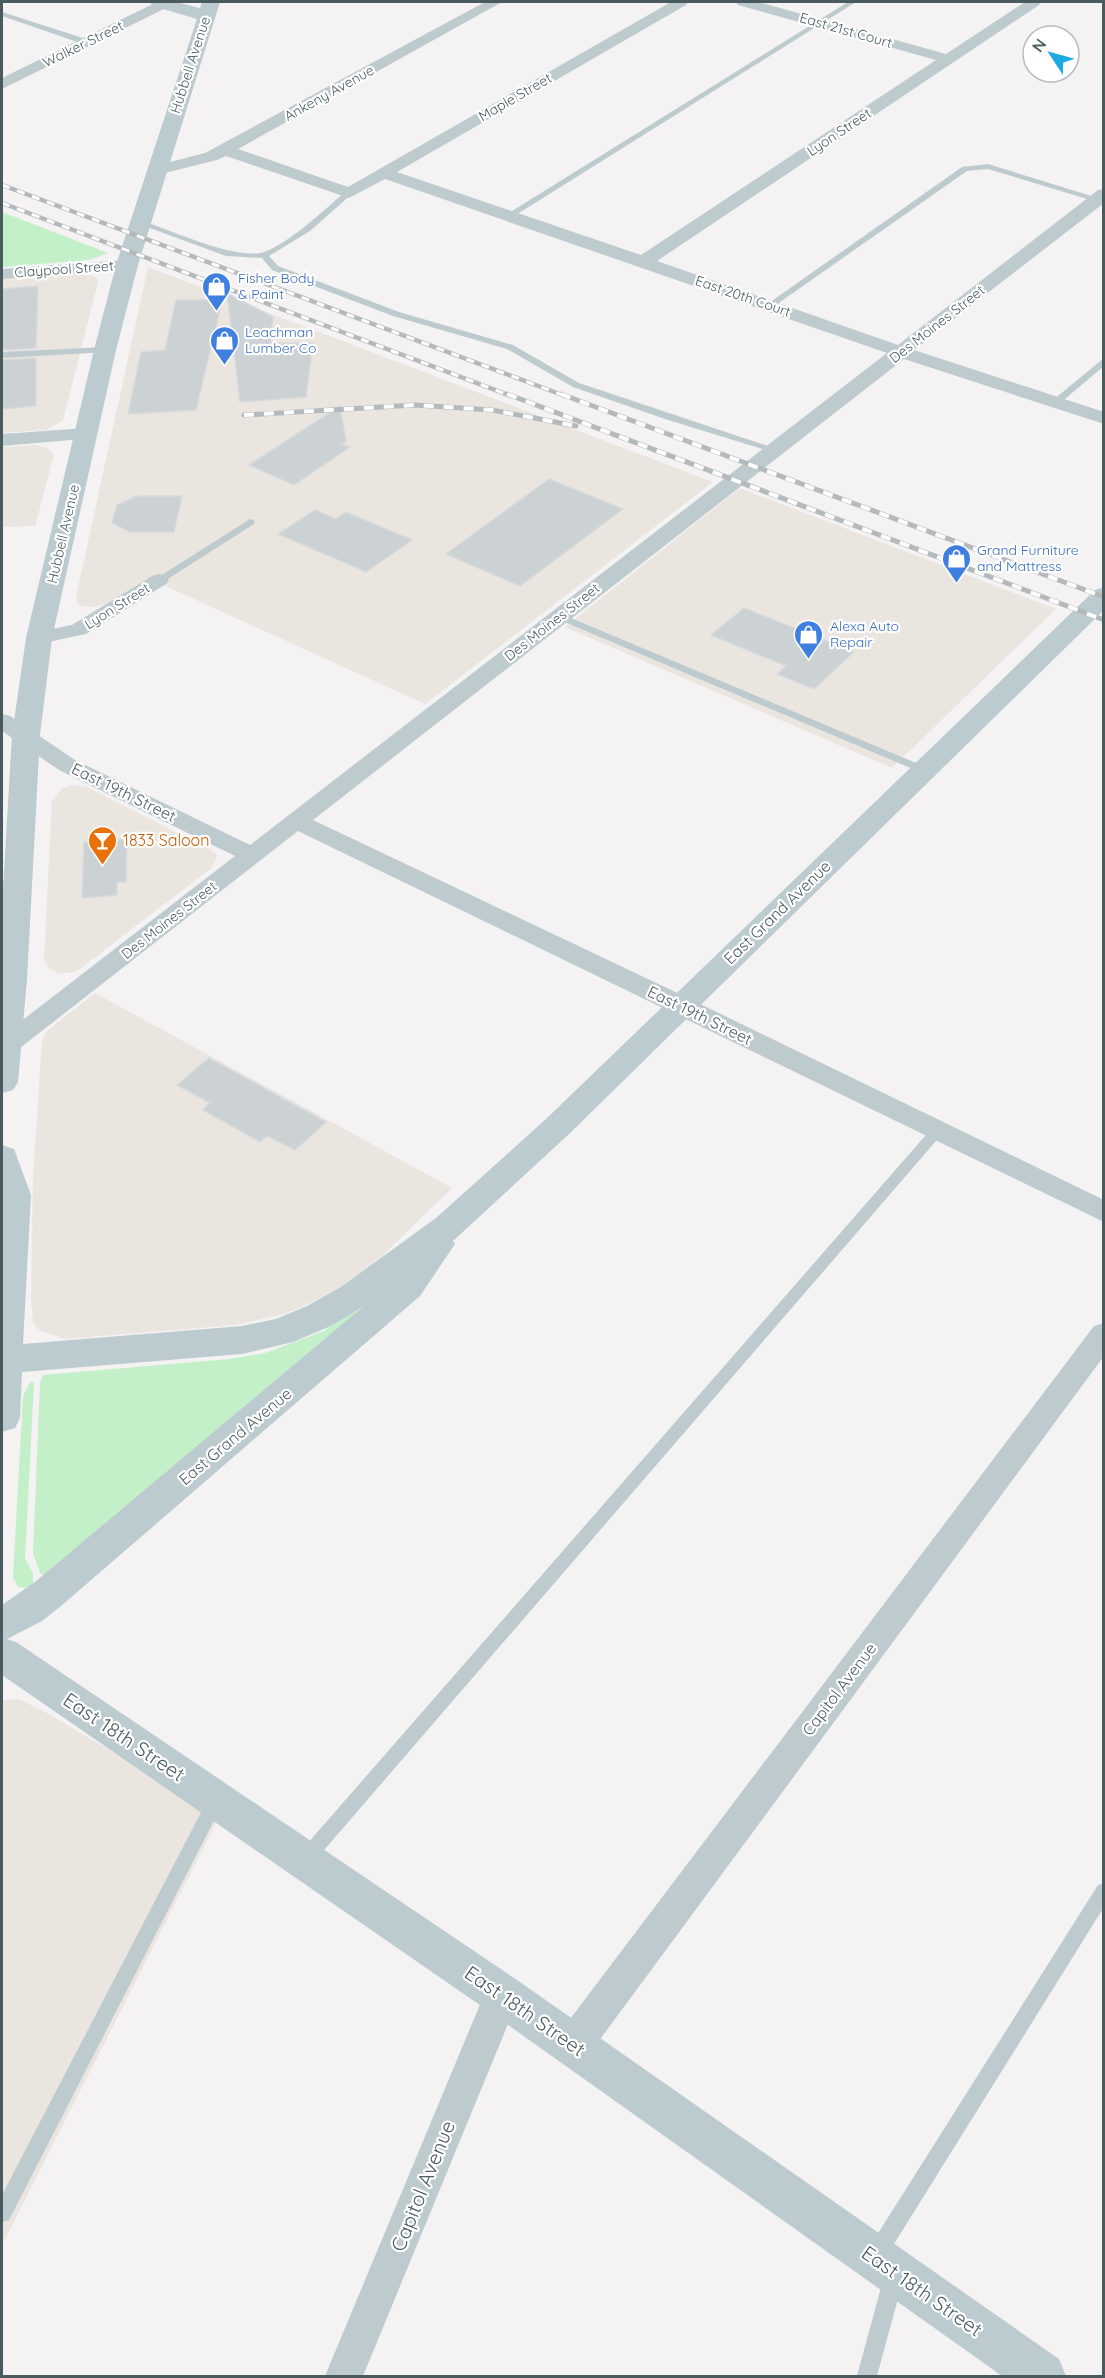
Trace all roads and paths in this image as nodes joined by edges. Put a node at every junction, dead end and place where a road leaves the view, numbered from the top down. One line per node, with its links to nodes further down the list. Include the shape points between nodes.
1 (162, 2): 7 (street); 10 (street, Walker Street)
2 (681, 2): 15 (street, Maple Street)
3 (743, 2): 9 (street, East 21st Court)
4 (852, 2): 9 (lane)
5 (1034, 2): 11 (street, Lyon Street)
6 (485, 3): 13 (street, Ankeny Avenue)
7 (208, 9): 14 (street, Hubbell Avenue)
8 (2, 14): 10 (lane)
9 (817, 22): 11 (street, East 21st Court); 18 (lane)
10 (86, 42): 12 (street, Walker Street)
11 (948, 59): 21 (street, Lyon Street)
12 (2, 84)
13 (225, 150): 14 (street, Ankeny Avenue, via 212,157); 16 (street)
14 (157, 170): 19 (street, Hubbell Avenue)
15 (383, 173): 16 (street, Maple Street); 18 (street, East 20th Court)
16 (349, 193): 20 (lane, via 307,228)
17 (1100, 197): 24 (lane, via 988,166 965,169); 26 (street, Des Moines Street)
18 (508, 216): 21 (street, East 20th Court)
19 (140, 222): 20 (lane, via 229,254); 22 (street, Hubbell Avenue)
20 (264, 255): 33 (lane, via 274,268 396,314 510,347 576,385)
21 (643, 262): 24 (street, East 20th Court)
22 (127, 265): 23 (street, Claypool Street); 25 (street, Hubbell Avenue)
23 (2, 274)
24 (770, 305): 26 (street, East 20th Court)
25 (105, 350): 27 (lane); 31 (street, Hubbell Avenue)
26 (902, 352): 29 (street, East 20th Court); 33 (street, Des Moines Street)
27 (2, 355)
28 (1104, 361): 29 (lane)
29 (1056, 402): 30 (street, East 20th Court)
30 (1104, 418)
31 (86, 434): 32 (street); 38 (street, Hubbell Avenue)
32 (2, 440)
33 (775, 450): 37 (street, Des Moines Street)
34 (250, 522): 35 (lane)
35 (159, 580): 38 (street, Lyon Street, via 79,630)
36 (1104, 595): 41 (street, East Grand Avenue)
37 (559, 616): 41 (lane); 42 (street, Des Moines Street)
38 (39, 638): 40 (street, Hubbell Avenue)
39 (2, 722): 40 (street, East 19th Street)
40 (26, 735): 43 (street, East 19th Street, via 67,765); 45 (street, Hubbell Avenue, via 12,979)
41 (924, 770): 44 (street, East Grand Avenue)
42 (296, 821): 43 (street, Des Moines Street); 44 (street, East 19th Street)
43 (252, 855): 45 (street, Des Moines Street)
44 (681, 1005): 47 (street, East 19th Street); 50 (street, East Grand Avenue)
45 (3, 1047): 46 (street, Hubbell Avenue)
46 (2, 1082)
47 (937, 1131): 49 (street, East 19th Street); 57 (lane)
48 (2, 1157): 52 (street, via 14,1196)
49 (1104, 1212)
50 (448, 1227): 52 (street, East Grand Avenue, via 353,1296 281,1332 207,1344); 54 (street, East Grand Avenue, via 408,1287 383,1311 48,1594)
51 (1104, 1334): 60 (street, Capitol Avenue)
52 (3, 1360): 53 (street)
53 (2, 1418)
54 (2, 1624)
55 (2, 1654): 56 (street, East 18th Street)
56 (216, 1799): 57 (street, East 18th Street); 61 (lane)
57 (304, 1859): 59 (street, East 18th Street)
58 (1104, 1891): 62 (lane)
59 (502, 1995): 60 (street, East 18th Street); 63 (street, Capitol Avenue)
60 (574, 2044): 62 (street, East 18th Street)
61 (2, 2213)
62 (884, 2265): 64 (lane); 65 (street, East 18th Street)
63 (344, 2376)
64 (867, 2376)
65 (1042, 2376)

